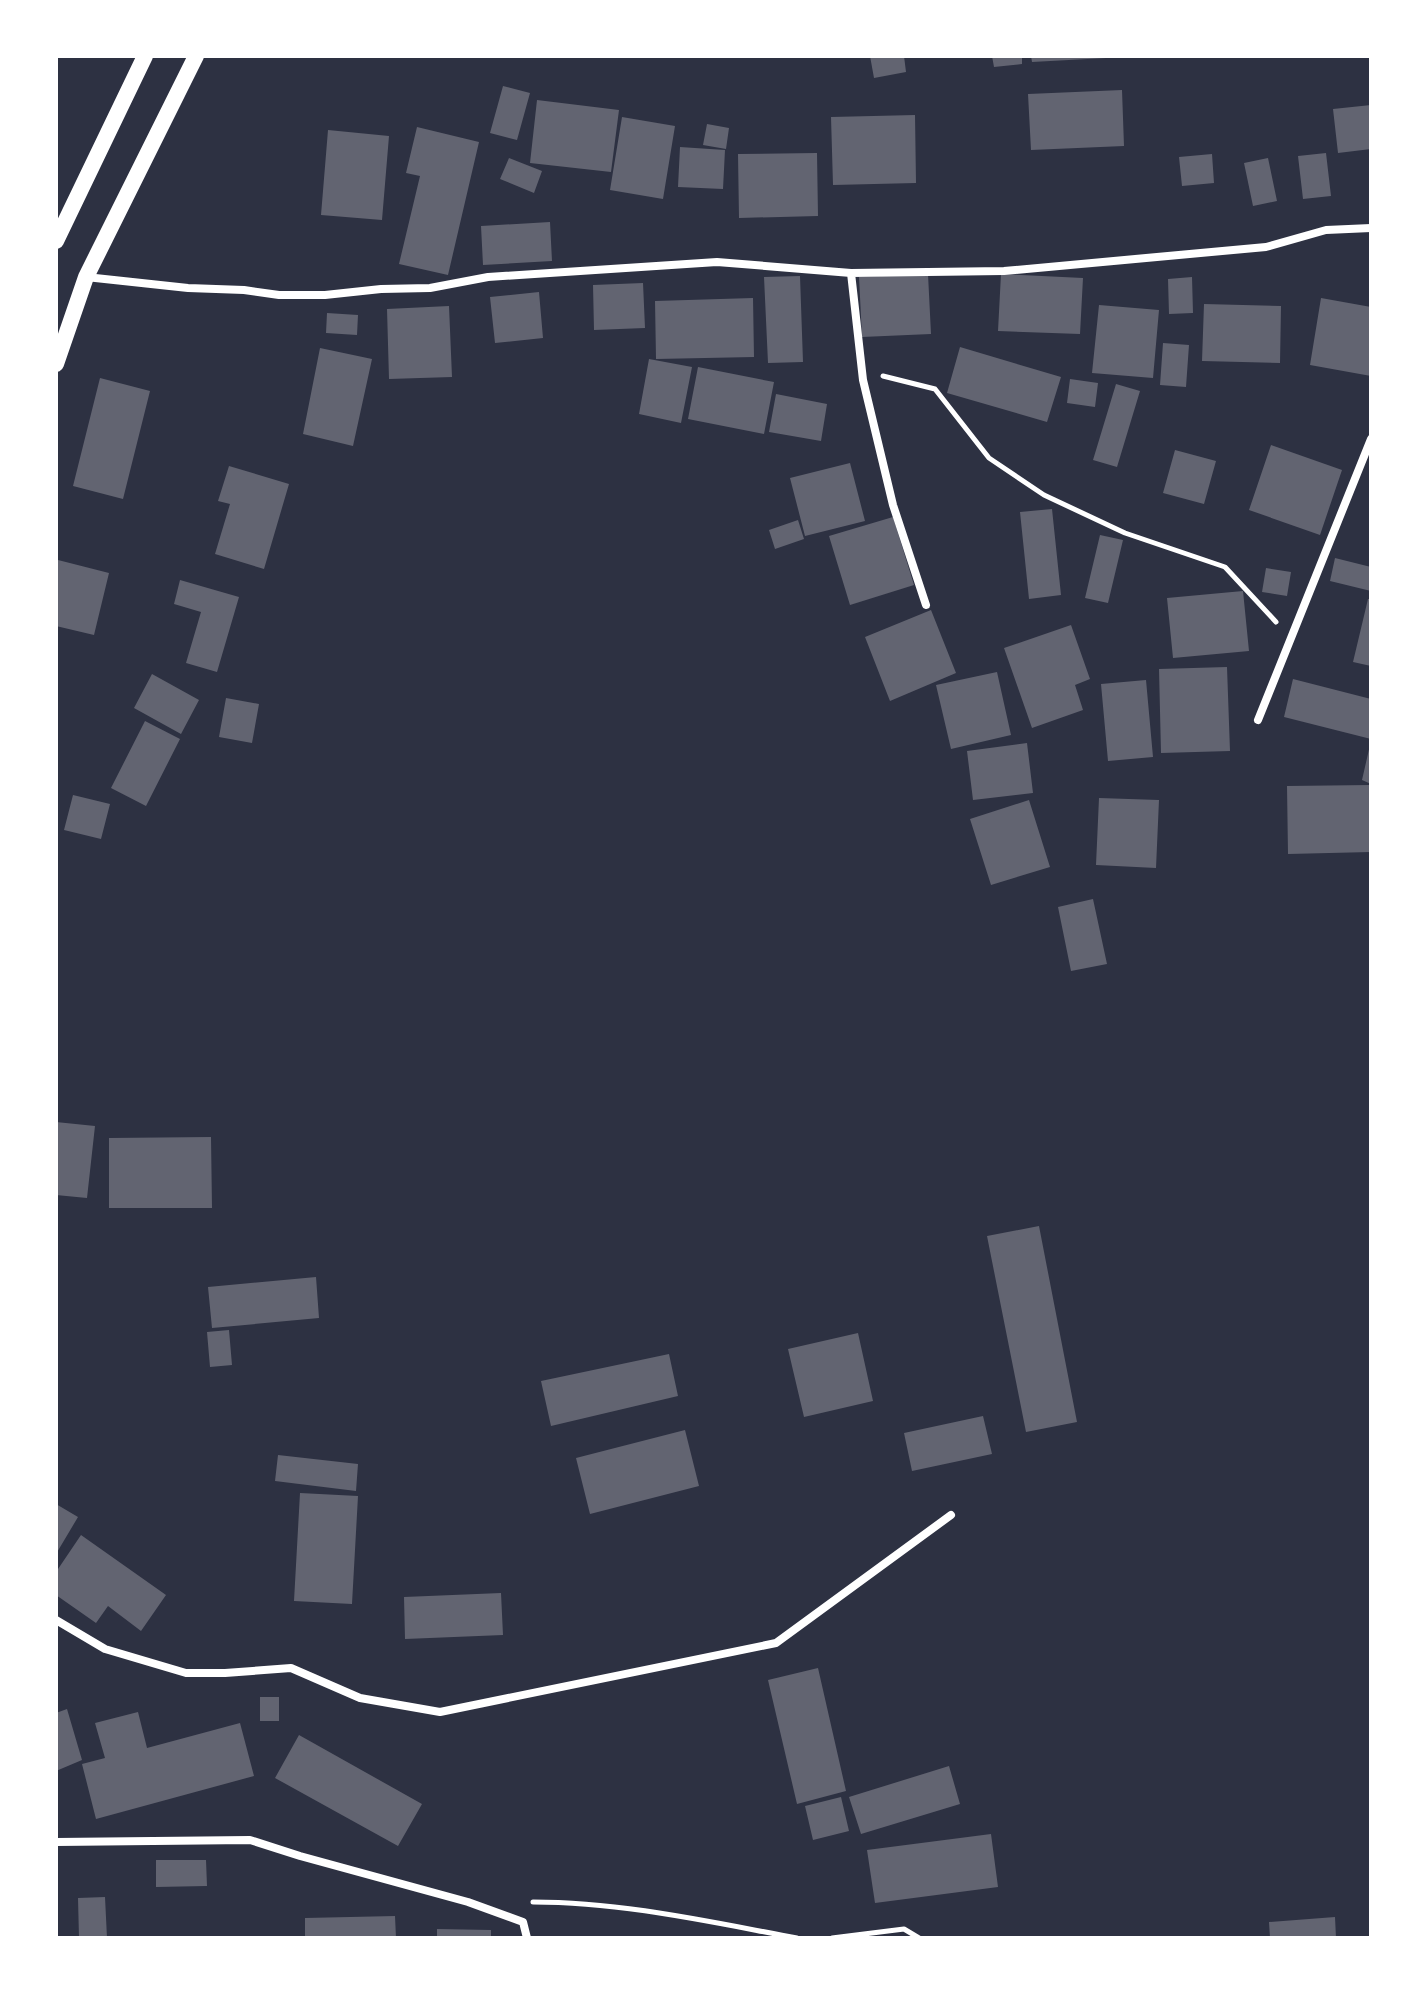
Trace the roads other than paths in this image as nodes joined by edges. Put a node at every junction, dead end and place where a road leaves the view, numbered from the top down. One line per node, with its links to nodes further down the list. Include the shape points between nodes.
1 (145, 56): 4 (main road)
2 (196, 56): 6 (main road)
3 (1371, 228): 5 (street, via 1326,230 1266,247 1004,271)
4 (56, 241)
5 (851, 273): 6 (street, via 717,262 488,277 430,288 325,295); 9 (street, via 862,371 893,505)
6 (86, 277): 7 (main road)
7 (56, 364)
8 (1371, 439): 10 (street)
9 (926, 605)
10 (1258, 720)
11 (951, 1515): 12 (street, via 776,1643 440,1712 360,1698 291,1668 186,1673 105,1649)
12 (56, 1620)
13 (56, 1842): 14 (street, via 250,1840 468,1902 523,1922)
14 (527, 1938)

